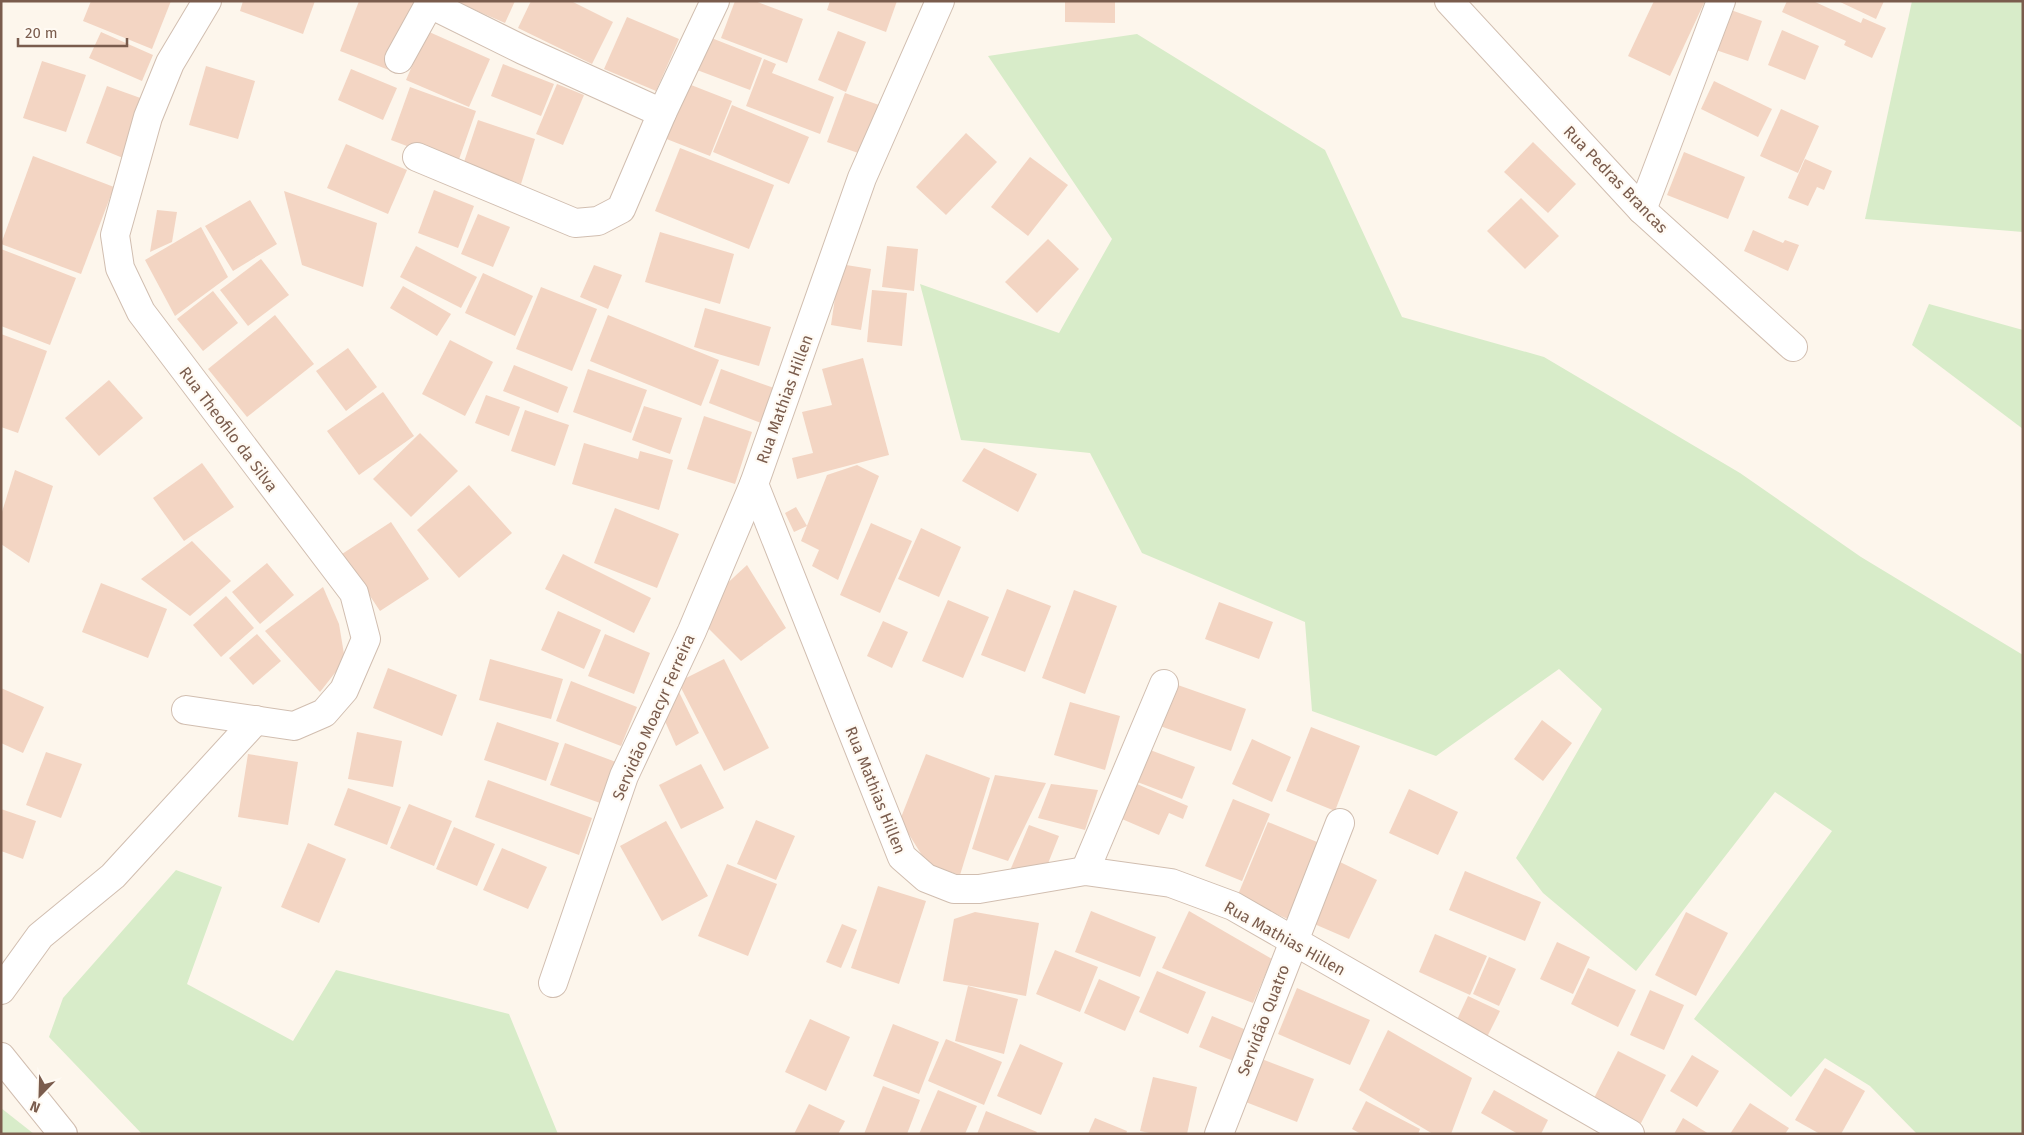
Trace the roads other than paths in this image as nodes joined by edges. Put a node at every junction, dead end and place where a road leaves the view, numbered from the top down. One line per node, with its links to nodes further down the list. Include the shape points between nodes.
1 (207, 1): 15 (street, Rua Theofilo da Silva, via 170,63 148,117 115,234 120,268 141,312 354,593 366,639 344,690 324,713 294,726)
2 (715, 1): 8 (street)
3 (940, 1): 12 (street, Rua Mathias Hillen, via 862,178)
4 (1449, 1): 10 (street, Rua Pedras Brancas)
5 (1721, 1): 10 (street)
6 (430, 3): 7 (street); 8 (street, via 523,50)
7 (399, 59)
8 (662, 113): 9 (street, via 621,210 598,221 575,223)
9 (417, 157)
10 (1642, 210): 11 (street, Rua Pedras Brancas)
11 (1793, 346)
12 (754, 484): 17 (street, Rua Mathias Hillen, via 902,857 926,878 954,889 979,889); 19 (street, Servidão Moacyr Ferreira, via 692,631 624,776)
13 (1164, 684): 17 (street)
14 (186, 710): 15 (street, Rua Theofilo da Silva)
15 (256, 720): 20 (street, via 113,876 40,936)
16 (1340, 824): 18 (street, Servidão Quatro)
17 (1085, 871): 18 (street, Rua Mathias Hillen, via 1171,883 1233,906)
18 (1293, 941): 23 (street, Servidão Quatro); 24 (street, Rua Mathias Hillen)
19 (553, 983)
20 (1, 990)
21 (1, 1058): 22 (street)
22 (63, 1134)
23 (1219, 1134)
24 (1630, 1134)

